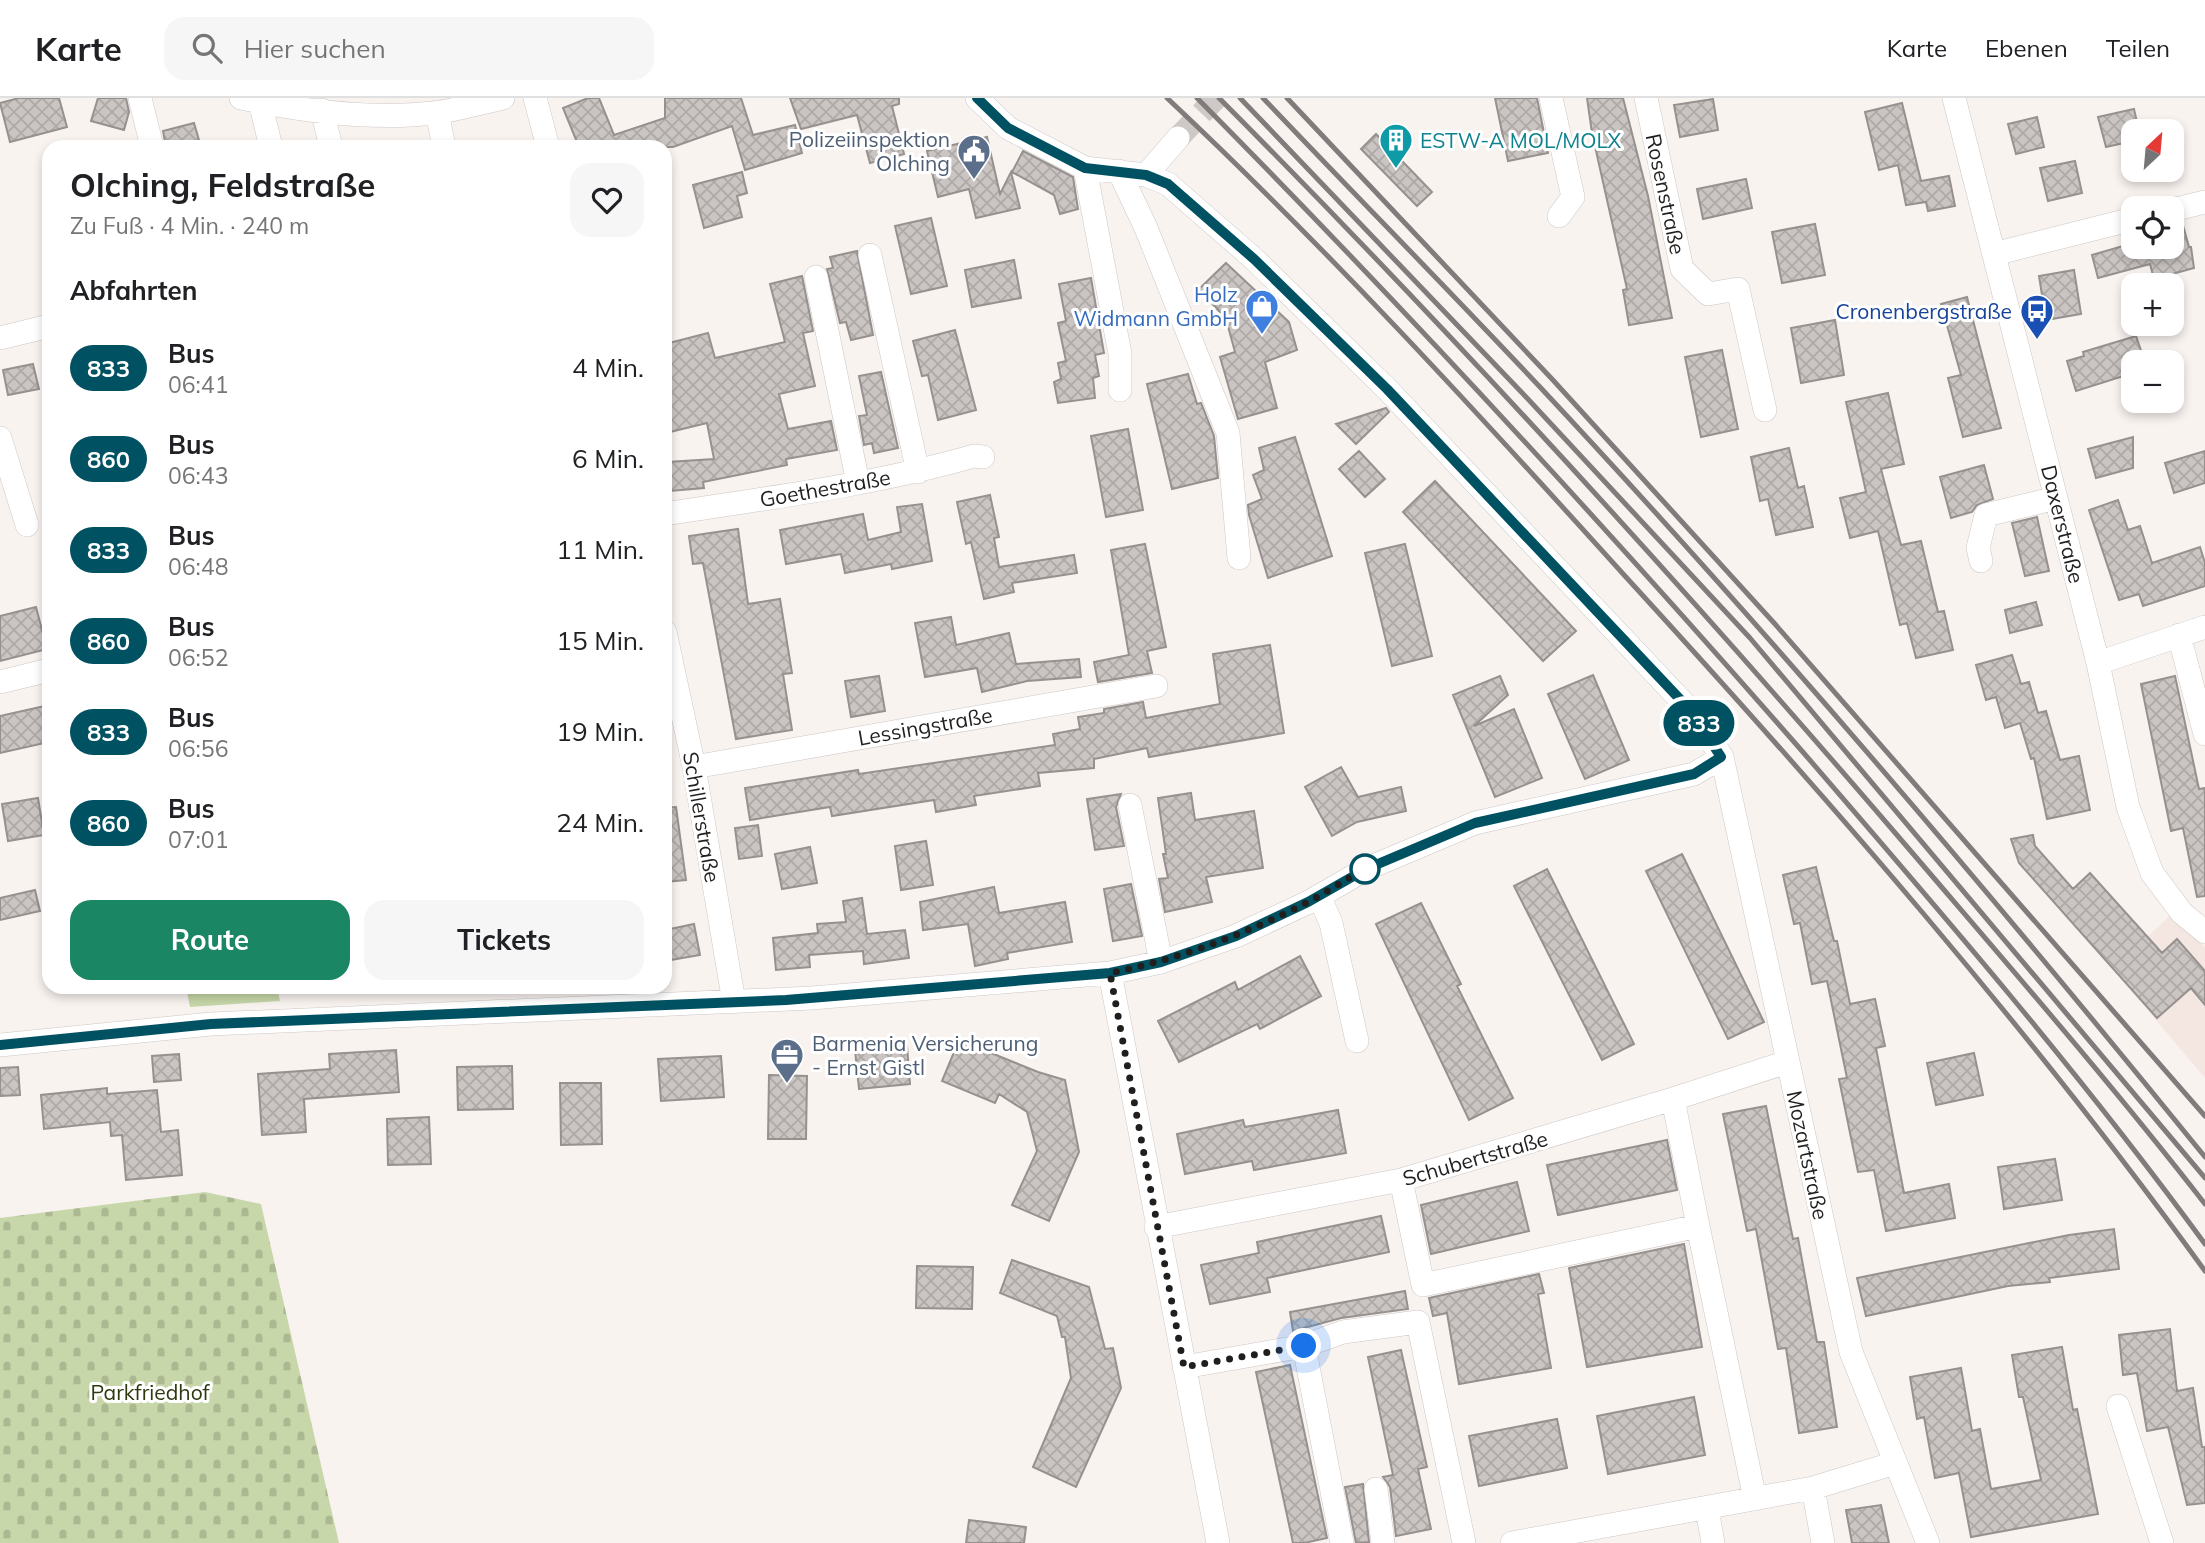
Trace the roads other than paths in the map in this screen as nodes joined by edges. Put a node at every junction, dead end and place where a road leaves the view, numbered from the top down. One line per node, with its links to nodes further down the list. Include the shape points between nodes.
1 (140, 98): 12 (street)
2 (503, 98): 10 (street)
3 (535, 98): 16 (street)
4 (977, 98): 17 (street, via 1008,128)
5 (1551, 98): 22 (street, via 1573,197)
6 (1646, 98): 30 (street, Rosenstraße, via 1682,269 1709,294 1738,289)
7 (1954, 98): 24 (street, Daxerstraße)
8 (253, 99): 9 (street); 13 (street)
9 (322, 110): 10 (street, via 398,116); 14 (street)
10 (437, 113): 15 (street)
11 (1178, 138): 19 (street)
12 (150, 140)
13 (268, 140)
14 (329, 140)
15 (443, 140)
16 (546, 140)
17 (1085, 168): 18 (street); 29 (street, via 1121,354)
18 (1119, 171): 19 (street); 38 (street, via 1228,433)
19 (1146, 175): 48 (street, via 1168,184 1254,259 1387,389 1692,712)
20 (2205, 202): 21 (street)
21 (2184, 206)
22 (1559, 216)
23 (2121, 222): 24 (street)
24 (1994, 254): 35 (street, Daxerstraße)
25 (870, 255): 33 (street)
26 (816, 277): 34 (street)
27 (42, 329): 28 (street)
28 (0, 338)
29 (1120, 390)
30 (1765, 410)
31 (0, 438): 37 (street)
32 (983, 457): 33 (street, Goethestraße)
33 (918, 472): 34 (street, Goethestraße)
34 (858, 483): 36 (street, Goethestraße)
35 (2056, 498): 39 (street, via 1986,515 1978,548); 42 (street, Daxerstraße)
36 (672, 513)
37 (27, 525)
38 (1239, 558)
39 (1981, 561)
40 (2205, 626): 41 (street)
41 (2179, 635): 42 (street); 47 (street)
42 (2098, 663): 52 (street, Daxerstraße, via 2128,807 2152,873 2182,913)
43 (672, 665): 49 (street, Schillerstraße)
44 (42, 672): 45 (street)
45 (0, 682)
46 (1156, 685): 49 (street, Lessingstraße)
47 (2205, 734)
48 (1721, 757): 51 (street, via 1694,774 1475,823 1366,869); 58 (street, Mozartstraße)
49 (694, 767): 55 (street, Schillerstraße)
50 (1130, 805): 53 (street)
51 (1319, 896): 53 (street, via 1236,936); 56 (street, via 1331,923)
52 (2205, 932)
53 (1161, 962): 54 (street)
54 (1110, 973): 55 (street); 62 (street)
55 (734, 1002): 57 (street, via 211,1024)
56 (1357, 1041)
57 (0, 1045)
58 (1787, 1062): 59 (street, Schubertstraße); 66 (street, Mozartstraße, via 1851,1352)
59 (1673, 1099): 60 (street, Schubertstraße); 61 (street)
60 (1401, 1180): 61 (street, via 1423,1285); 62 (street, Schubertstraße)
61 (1698, 1226): 69 (street)
62 (1156, 1227): 64 (street)
63 (1304, 1346): 64 (street); 73 (street); 75 (street, via 1343,1332 1418,1322)
64 (1184, 1367): 72 (street)
65 (2118, 1406): 80 (street)
66 (1895, 1463): 67 (street); 79 (street, Mozartstraße)
67 (1813, 1488): 69 (street); 78 (street)
68 (1376, 1489): 74 (street)
69 (1755, 1499): 70 (street)
70 (1707, 1509): 71 (street); 77 (street)
71 (1597, 1535): 76 (street)
72 (1218, 1543)
73 (1342, 1543)
74 (1383, 1543)
75 (1464, 1543)
76 (1511, 1543)
77 (1713, 1543)
78 (1823, 1543)
79 (1928, 1543)
80 (2162, 1543)

